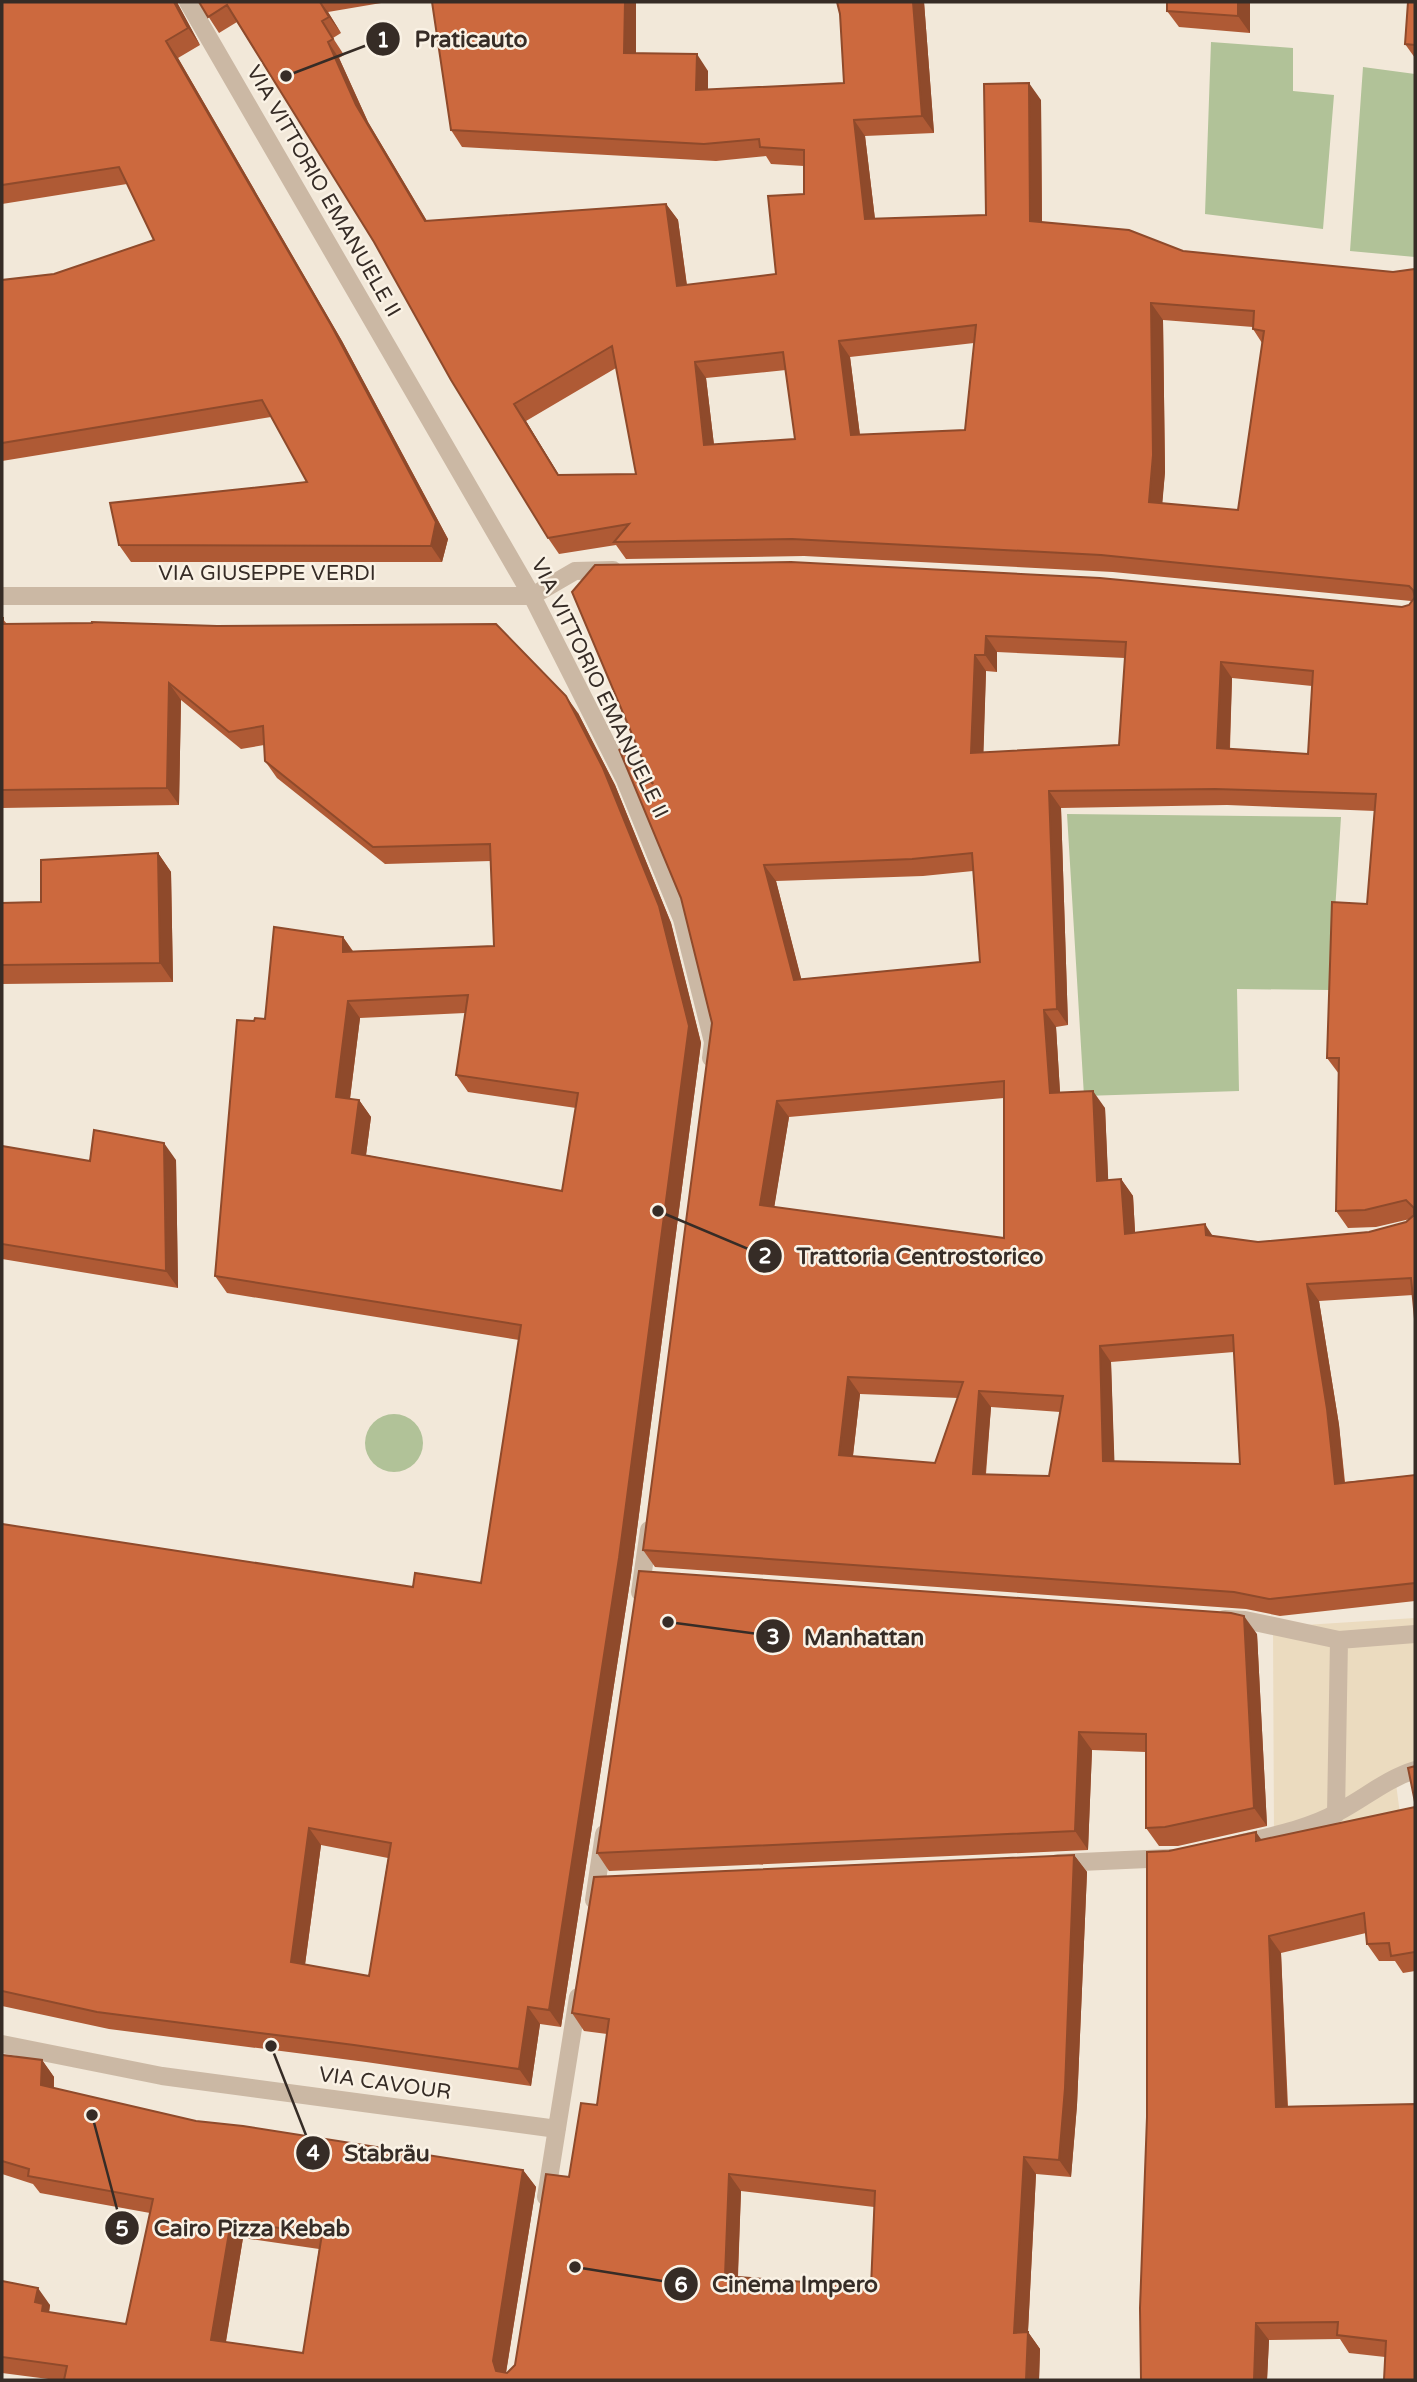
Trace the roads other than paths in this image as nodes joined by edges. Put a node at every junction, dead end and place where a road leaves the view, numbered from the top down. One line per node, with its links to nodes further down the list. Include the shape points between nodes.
1 (188, 2): 4 (street, VIA VITTORIO EMANUELE II)
2 (629, 570): 4 (street, via 575,571)
3 (2, 596): 4 (street, VIA GIUSEPPE VERDI)
4 (532, 596): 5 (street, VIA VITTORIO EMANUELE II, via 625,780 682,919 713,1042)
5 (709, 1069)
6 (651, 1509): 7 (street, via 649,1578)
7 (638, 1604)
8 (1204, 1617): 10 (street, via 1245,1620)
9 (1415, 1634): 10 (street)
10 (1339, 1640): 12 (street)
11 (1415, 1770): 12 (street, via 1395,1776)
12 (1336, 1814): 14 (street, via 1274,1836)
13 (606, 1816): 17 (street, via 603,1882)
14 (1226, 1846)
15 (1191, 1855): 16 (street)
16 (1044, 1864)
17 (590, 1924)
18 (581, 1979): 20 (street)
19 (2, 2044): 20 (street, VIA CAVOUR, via 162,2076)
20 (557, 2129): 21 (street)
21 (544, 2208)

